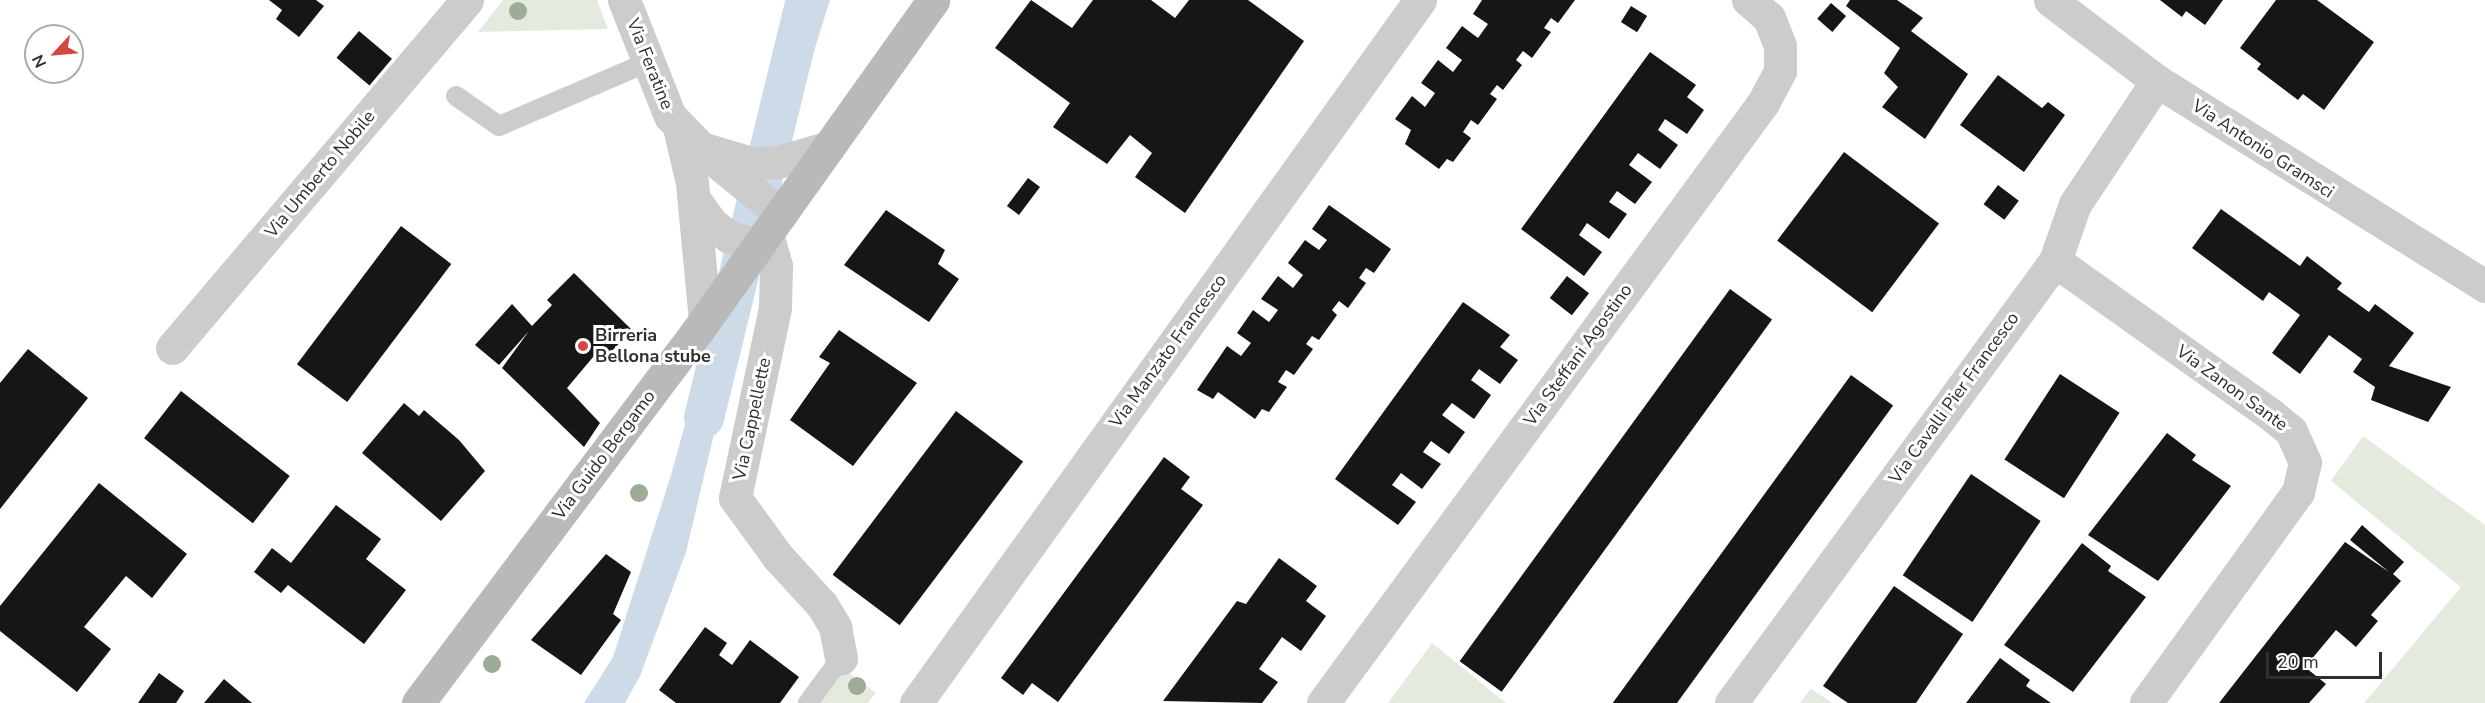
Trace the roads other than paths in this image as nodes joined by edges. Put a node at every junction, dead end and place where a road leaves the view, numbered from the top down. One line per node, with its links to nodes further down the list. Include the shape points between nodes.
1 (467, 0): 17 (street, Via Umberto Nobile)
2 (624, 0): 7 (street, Via Feratine)
3 (933, 0): 11 (main road, Via Guido Bergamo)
4 (1420, 0): 21 (street, Via Manzato Francesco)
5 (1748, 0): 22 (street, Via Steffani Agostino, via 1769,18 1780,46 1780,71 1763,103)
6 (2050, 0): 8 (street, Via Antonio Gramsci)
7 (648, 62): 9 (lane, via 499,126); 10 (street, Via Feratine, via 670,116)
8 (2157, 81): 14 (street, Via Cavalli Pier Francesco, via 2075,204); 15 (street, Via Antonio Gramsci)
9 (456, 96)
10 (690, 137): 11 (street, via 752,163 778,162); 12 (street); 13 (street)
11 (829, 147): 13 (main road, Via Guido Bergamo)
12 (694, 199): 13 (street, via 711,224 729,237); 16 (street)
13 (769, 231): 16 (main road, Via Guido Bergamo); 18 (street, Via Cappellette, via 776,266 775,308 735,498 778,556 822,605 835,627)
14 (2055, 261): 23 (street, Via Cavalli Pier Francesco); 24 (street, Via Zanon Sante, via 2284,425 2291,431 2305,462 2298,492)
15 (2485, 286)
16 (705, 320): 19 (main road, Via Guido Bergamo)
17 (172, 348)
18 (841, 658): 20 (lane, Via Cappellette)
19 (418, 703)
20 (808, 703)
21 (916, 703)
22 (1323, 703)
23 (1731, 703)
24 (2146, 703)

